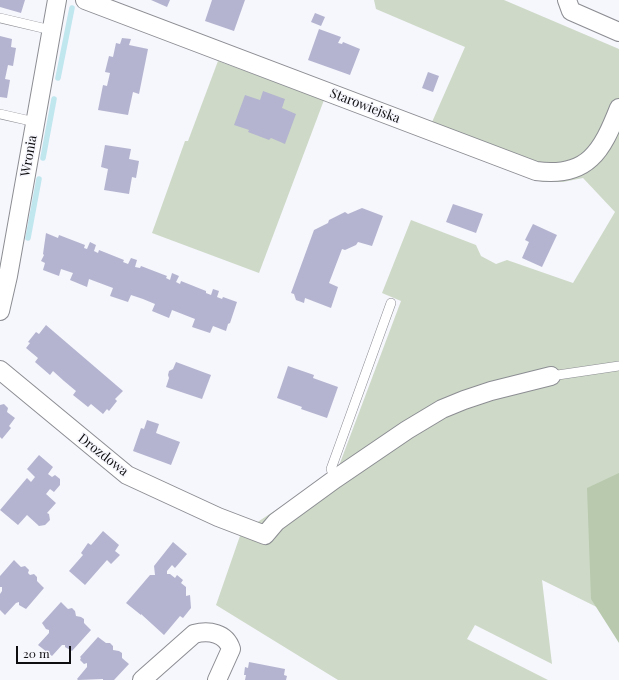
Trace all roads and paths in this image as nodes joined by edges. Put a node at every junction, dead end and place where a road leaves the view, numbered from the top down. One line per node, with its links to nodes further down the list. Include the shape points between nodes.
1 (57, 0): 5 (street, Wronia)
2 (85, 0): 7 (street, Starowiejska, via 536,171 564,172 589,160 605,141)
3 (567, 0): 6 (street, via 570,11)
4 (0, 18): 5 (lane)
5 (51, 30): 9 (street, Wronia)
6 (619, 32)
7 (619, 108)
8 (0, 114): 9 (lane)
9 (35, 122): 11 (street, Wronia)
10 (391, 303): 15 (lane, via 331,469)
11 (0, 311)
12 (619, 366): 14 (lane)
13 (0, 370): 15 (street, Drozdowa, via 127,475 265,535 276,522)
14 (551, 376): 15 (street, via 491,391 442,409)
15 (336, 479)
16 (142, 680): 17 (street, via 194,634 211,632 222,636 229,642 231,649)
17 (217, 680)

